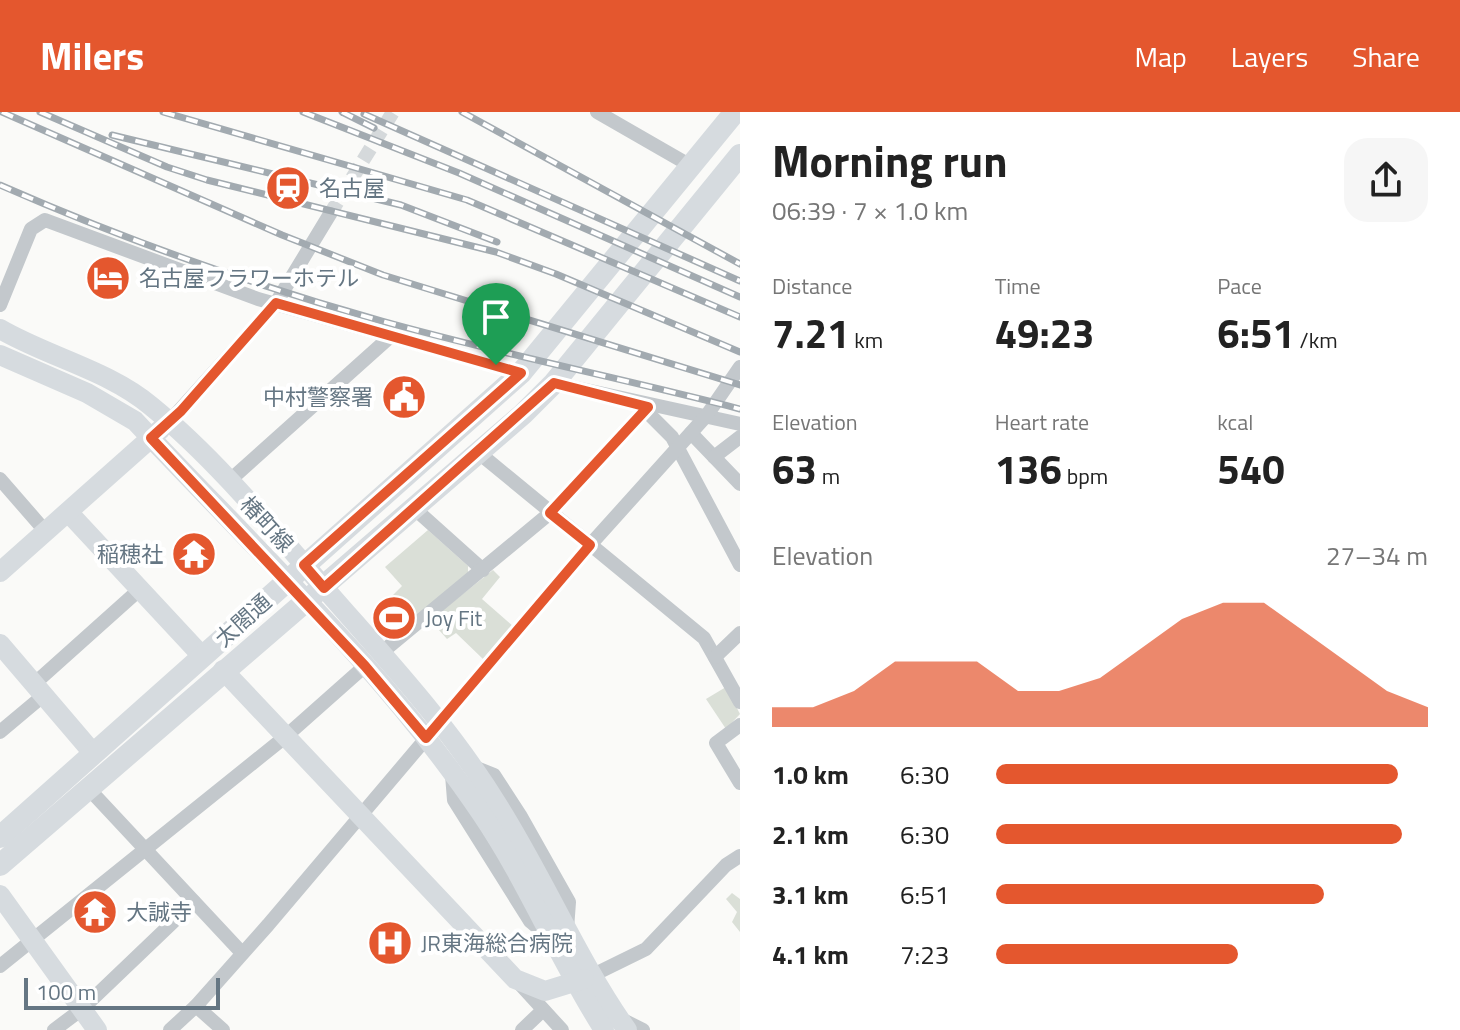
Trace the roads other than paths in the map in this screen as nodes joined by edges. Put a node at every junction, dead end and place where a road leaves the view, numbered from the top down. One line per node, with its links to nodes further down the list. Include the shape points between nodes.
1 (597, 112): 4 (street)
2 (735, 112): 4 (main road, 太閤通)
3 (740, 155): 13 (main road, 太閤通)
4 (691, 166): 12 (main road, 太閤通)
5 (330, 214): 6 (street)
6 (276, 303): 7 (street, via 45,220 31,229); 9 (street); 16 (street)
7 (0, 305)
8 (0, 329): 16 (street, 椿町線, via 98,375)
9 (391, 336): 12 (street); 25 (street)
10 (0, 355): 20 (street, 椿町線, via 87,393 135,421)
11 (740, 367): 15 (street)
12 (521, 373): 32 (main road, 太閤通)
13 (554, 383): 14 (street); 22 (main road, 太閤通)
14 (648, 407): 15 (street); 21 (street); 29 (street)
15 (707, 415): 17 (street); 18 (street)
16 (169, 422): 20 (street); 25 (street, 椿町線)
17 (740, 424)
18 (691, 433): 21 (street); 23 (street)
19 (740, 437): 23 (street)
20 (151, 438): 28 (street); 36 (street, 椿町線)
21 (678, 448): 31 (street); 33 (street)
22 (479, 453): 27 (main road, 太閤通); 29 (street)
23 (714, 457): 26 (street)
24 (0, 479): 30 (street)
25 (228, 482): 32 (street, 椿町線)
26 (740, 484)
27 (415, 509): 34 (street); 37 (main road, 太閤通)
28 (68, 512): 30 (street); 38 (street)
29 (550, 513): 31 (street); 34 (street)
30 (46, 532): 35 (street)
31 (590, 545): 43 (street, via 704,638); 48 (street)
32 (304, 565): 36 (main road, 太閤通); 37 (street, 椿町線)
33 (740, 565)
34 (483, 570): 44 (street)
35 (0, 572)
36 (286, 581): 39 (street, 椿町線); 42 (main road, 太閤通)
37 (324, 588): 39 (main road, 太閤通); 44 (street, 椿町線)
38 (139, 590): 42 (street); 46 (street)
39 (306, 604): 44 (street, 椿町線); 45 (main road, 太閤通)
40 (740, 633): 43 (street)
41 (0, 644): 46 (street)
42 (202, 656): 53 (main road, 太閤通)
43 (715, 657): 47 (street)
44 (373, 660): 48 (street, 椿町線); 51 (street); 52 (street, 椿町線)
45 (223, 670): 51 (street); 55 (main road, 太閤通)
46 (39, 690): 50 (street); 53 (street)
47 (740, 702)
48 (440, 721): 52 (street); 63 (street, 椿町線, via 535,866)
49 (740, 725): 54 (street, via 716,743)
50 (0, 732)
51 (285, 737): 56 (street); 58 (street)
52 (426, 738): 56 (street); 63 (street, 椿町線, via 483,815)
53 (93, 753): 57 (main road, 太閤通)
54 (740, 783)
55 (88, 788): 58 (street); 60 (main road, 太閤通)
56 (360, 815): 65 (street); 67 (street)
57 (0, 837)
58 (145, 849): 62 (street); 64 (street)
59 (740, 856): 68 (street, via 646,949)
60 (0, 865)
61 (0, 895): 64 (street)
62 (194, 902): 65 (street); 70 (street)
63 (559, 936): 68 (street, 椿町線)
64 (33, 939): 66 (street); 70 (street)
65 (242, 953): 69 (street)
66 (0, 966)
67 (515, 979): 68 (street, via 545,991); 71 (street)
68 (583, 980): 72 (street, 椿町線)
69 (196, 1006): 75 (street); 76 (street)
70 (82, 1009): 73 (street); 74 (street)
71 (543, 1010): 77 (street); 78 (street)
72 (611, 1027): 79 (street)
73 (54, 1030)
74 (97, 1030)
75 (170, 1030)
76 (223, 1030)
77 (522, 1030)
78 (562, 1030)
79 (643, 1030)

